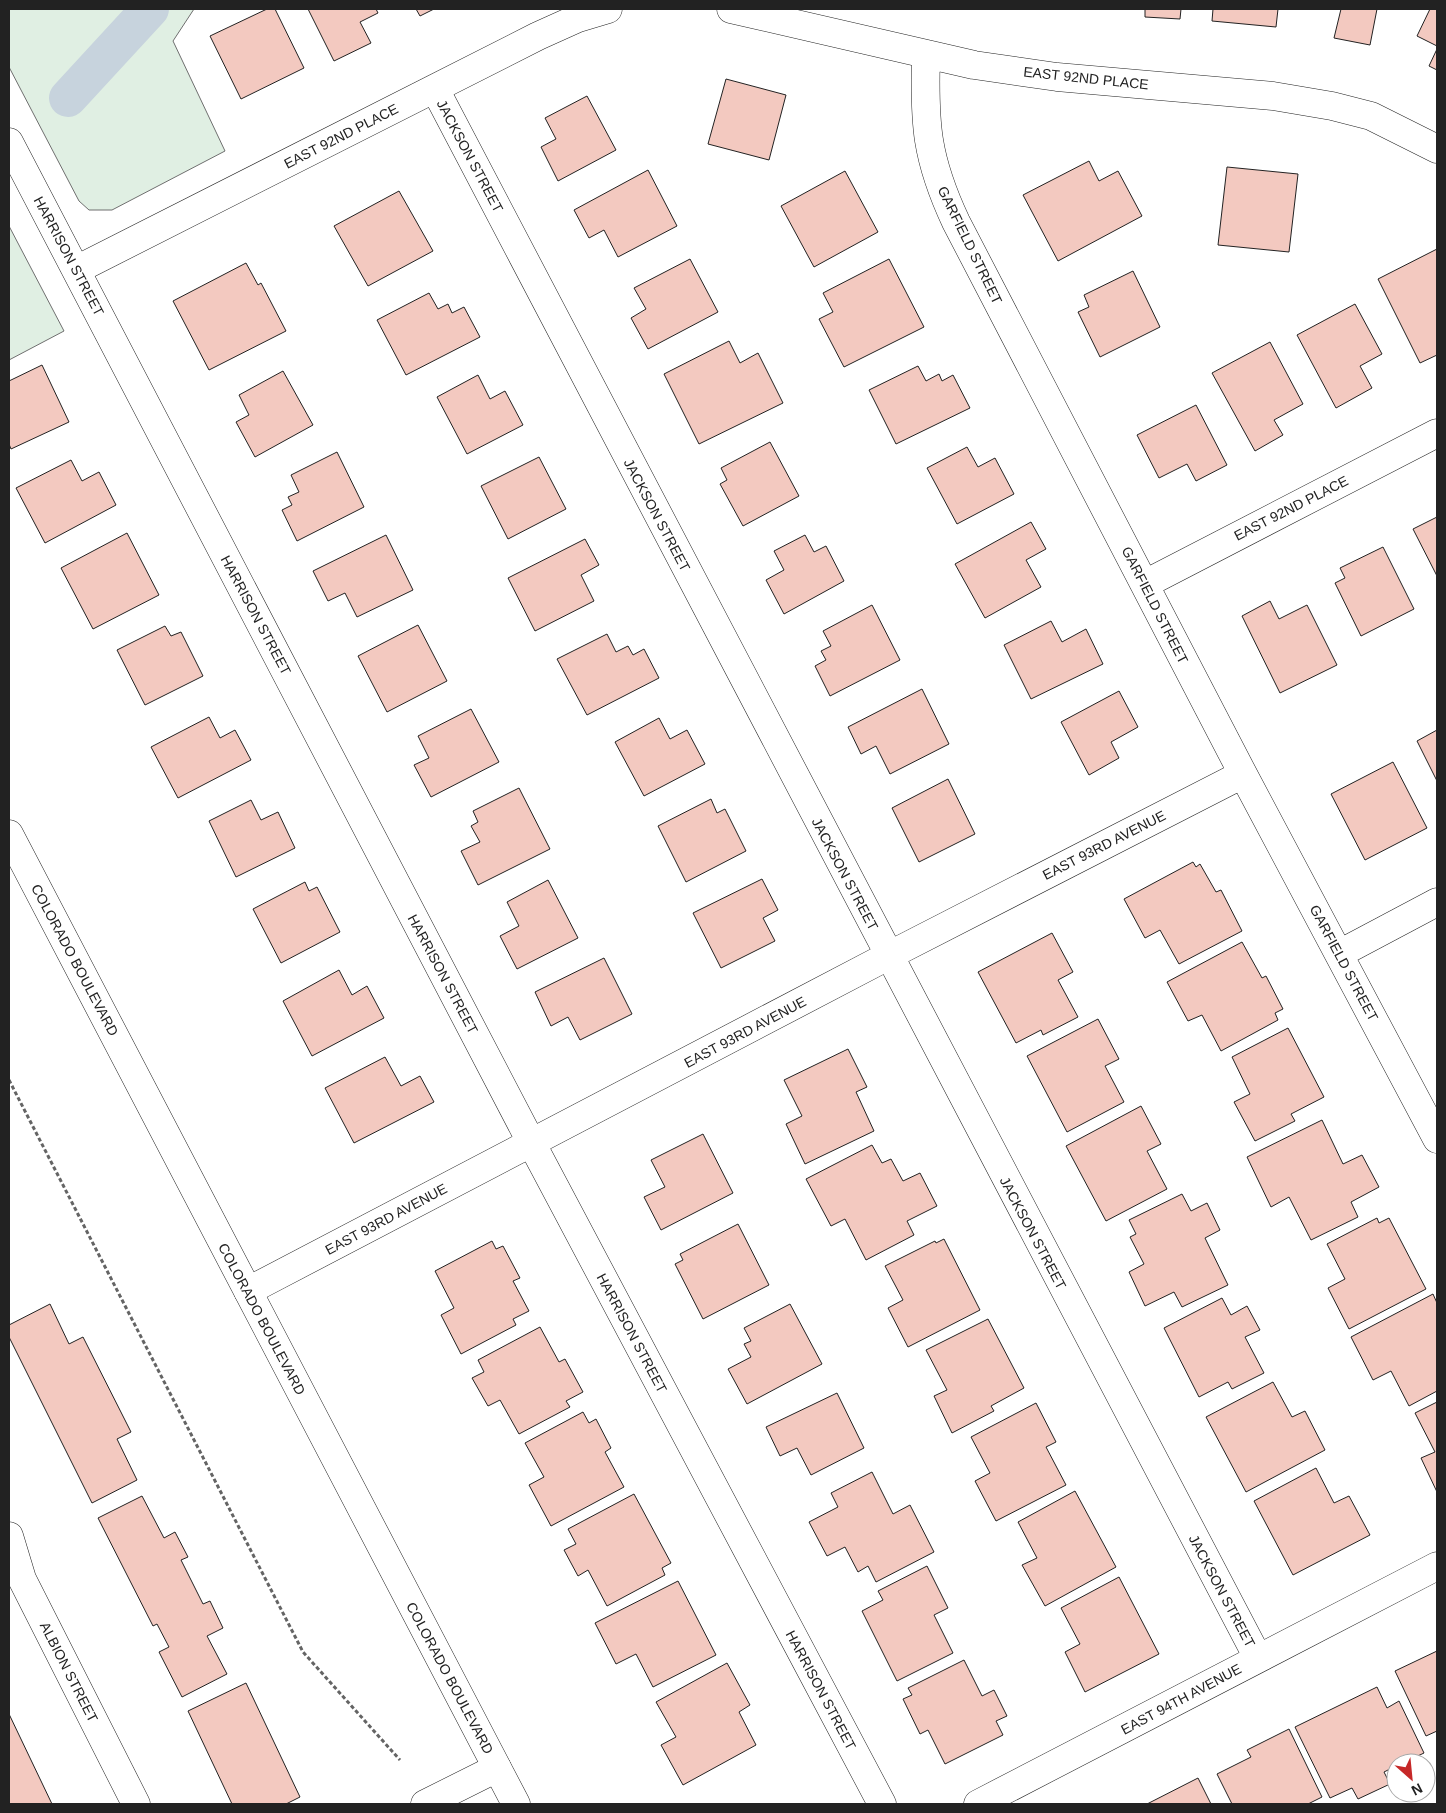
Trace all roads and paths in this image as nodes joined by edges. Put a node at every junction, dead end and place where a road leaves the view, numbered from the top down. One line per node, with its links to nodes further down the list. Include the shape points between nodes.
1 (608, 9): 4 (street, EAST 92ND PLACE, via 538,36)
2 (731, 9): 3 (street, EAST 92ND PLACE)
3 (926, 54): 6 (street, EAST 92ND PLACE, via 1058,77 1273,96 1315,103 1370,116); 9 (street, GARFIELD STREET, via 928,147 940,187)
4 (434, 88): 7 (street, EAST 92ND PLACE); 14 (street, JACKSON STREET)
5 (9, 142): 7 (street, HARRISON STREET)
6 (1437, 149)
7 (76, 270): 17 (street, HARRISON STREET)
8 (1437, 433): 9 (street, EAST 92ND PLACE)
9 (1145, 584): 10 (street, GARFIELD STREET)
10 (1243, 774): 13 (street, GARFIELD STREET); 14 (street, EAST 93RD AVENUE)
11 (9, 834): 18 (street, COLORADO BOULEVARD)
12 (1437, 902): 13 (street)
13 (1339, 954): 16 (street, GARFIELD STREET)
14 (888, 956): 17 (street, EAST 93RD AVENUE); 21 (street, JACKSON STREET)
15 (9, 1080): 22 (path, via 303,1652)
16 (1437, 1140)
17 (532, 1144): 18 (street, EAST 93RD AVENUE); 27 (street, HARRISON STREET)
18 (248, 1291): 23 (street, COLORADO BOULEVARD)
19 (9, 1536): 24 (street, ALBION STREET, via 22,1579)
20 (1437, 1566): 21 (street, EAST 94TH AVENUE)
21 (1258, 1658): 28 (street, EAST 94TH AVENUE)
22 (400, 1760)
23 (497, 1768): 25 (street); 26 (street, COLORADO BOULEVARD)
24 (136, 1804)
25 (425, 1804)
26 (516, 1804)
27 (882, 1804)
28 (978, 1804)

